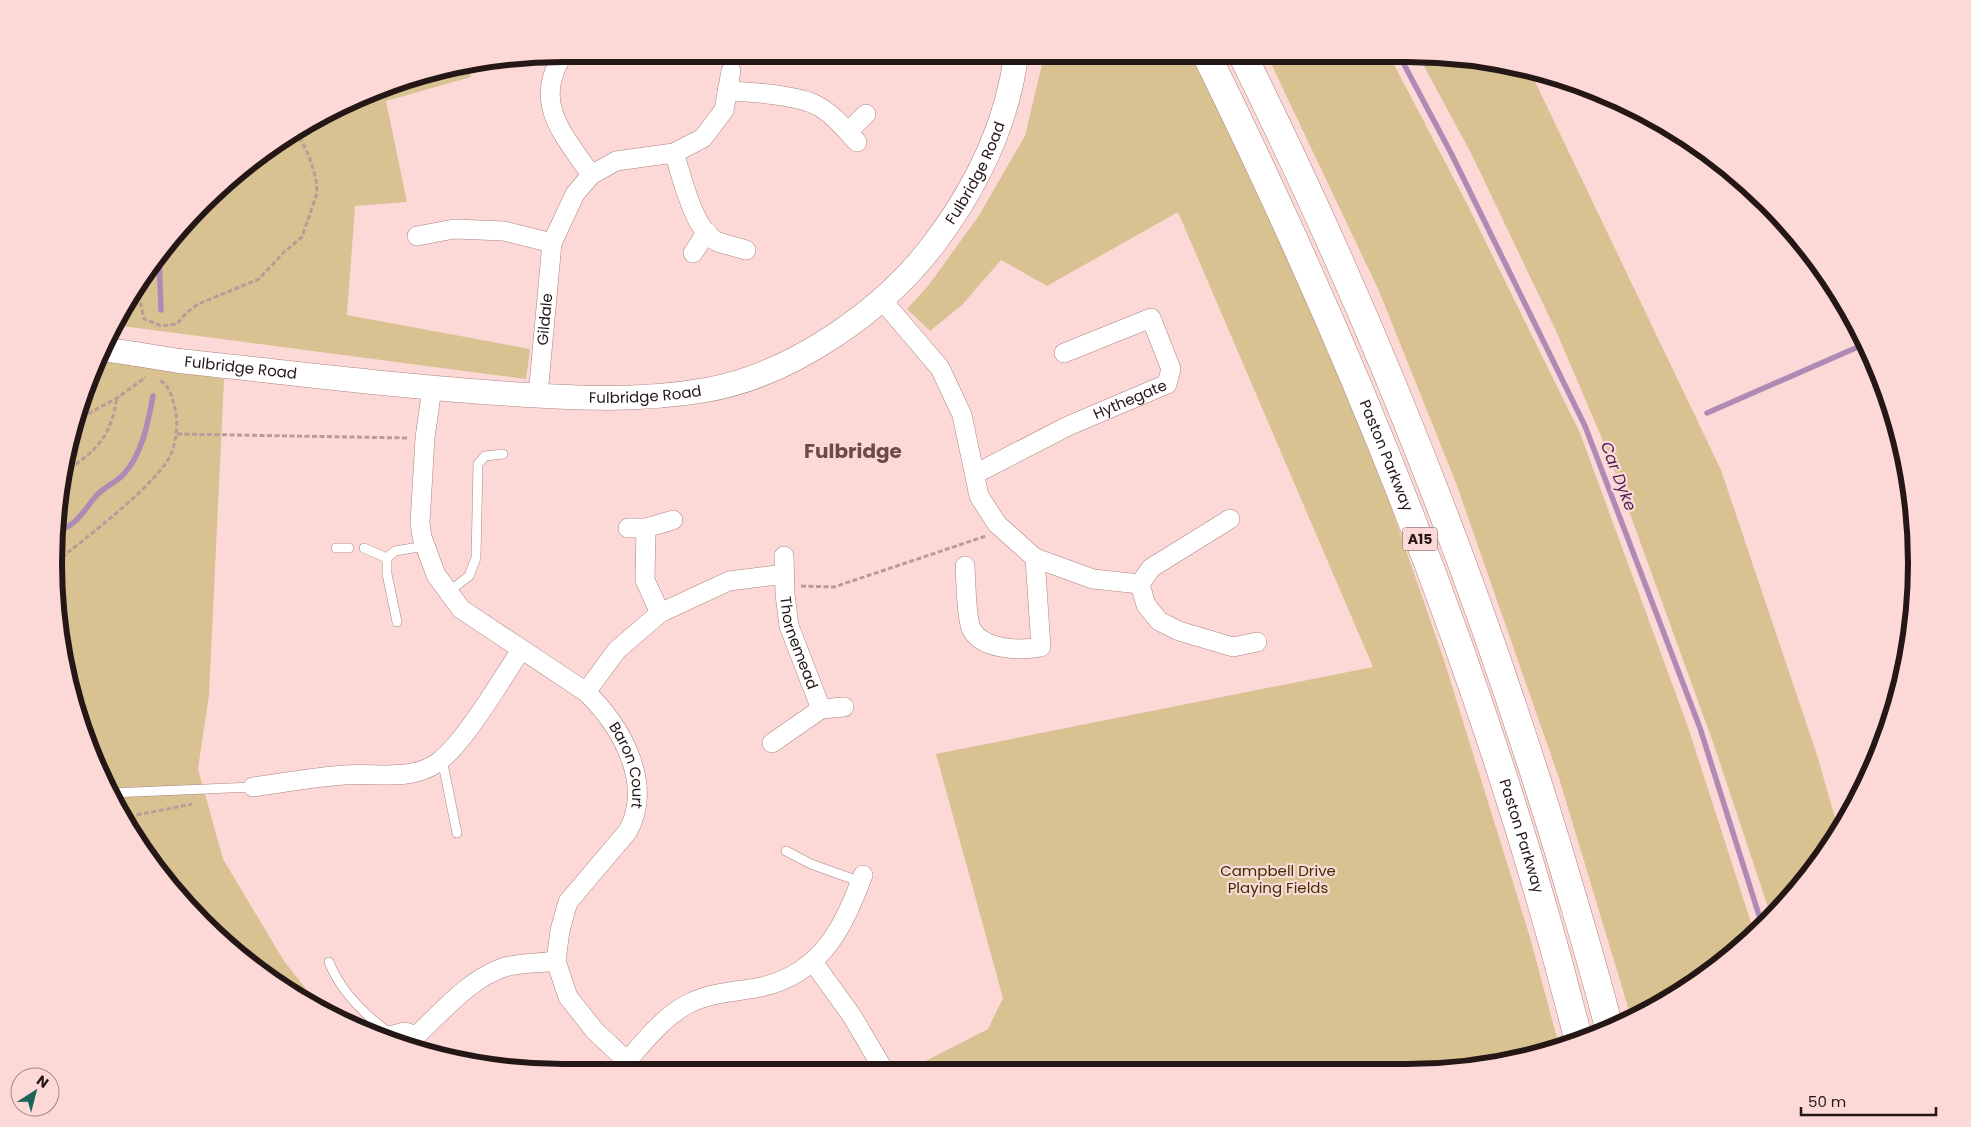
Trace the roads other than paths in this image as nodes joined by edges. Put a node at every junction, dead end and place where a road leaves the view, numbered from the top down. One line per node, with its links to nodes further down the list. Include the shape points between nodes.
1 (559, 62): 9 (street, via 552,79 550,105 566,137)
2 (1015, 62): 15 (street, Fulbridge Road, via 1002,118 979,176 954,218 922,260)
3 (1210, 62): 52 (highway, Paston Parkway / A15, via 1264,171 1434,572 1506,786 1559,962)
4 (1246, 62): 50 (highway, Paston Parkway / A15, via 1295,161 1388,374 1462,559 1534,769)
5 (732, 70): 6 (street, Gildale)
6 (728, 91): 7 (street, via 760,92 816,105 852,137); 8 (street, Gildale, via 724,110 703,138)
7 (866, 114)
8 (674, 153): 9 (street, Gildale, via 616,161); 10 (street, via 693,209)
9 (591, 174): 12 (street, Gildale, via 575,194)
10 (707, 232): 13 (street, via 715,240); 14 (street)
11 (417, 236): 12 (street, via 454,229 504,231)
12 (552, 243): 19 (street, Gildale)
13 (746, 250)
14 (693, 253)
15 (882, 300): 19 (street, Fulbridge Road, via 828,340 774,370 708,390 625,400); 21 (street, via 940,368 962,415)
16 (110, 350): 18 (street, Fulbridge Road, bridge, via 179,361)
17 (1064, 353): 21 (street, Hythegate, via 1151,318 1171,369 1167,384 1068,426)
18 (432, 388): 19 (street, Fulbridge Road); 24 (street, Baron Court, via 425,438 420,523)
19 (538, 396)
20 (503, 454): 32 (lane, via 485,456 478,464 476,558 469,576)
21 (975, 474): 29 (street, via 979,496 1003,530)
22 (1230, 519): 31 (street, via 1151,568)
23 (673, 520): 33 (street, via 637,528 645,580)
24 (425, 546): 28 (lane, via 395,551); 32 (street, Baron Court, via 436,575)
25 (336, 548): 26 (lane)
26 (349, 548)
27 (364, 548): 28 (lane)
28 (387, 558): 34 (lane)
29 (1035, 558): 30 (street, via 1041,647 1024,650 1004,648 977,638 970,627); 31 (street, via 1093,579)
30 (965, 566)
31 (1140, 584): 35 (street, via 1150,610 1160,621 1179,631 1233,647)
32 (448, 593): 36 (street, Baron Court, via 468,614)
33 (660, 612): 37 (street, Thornemead, via 617,650); 39 (street, Thornemead, via 729,581 785,572 789,626)
34 (397, 622)
35 (1257, 642)
36 (521, 650): 37 (street, Baron Court); 41 (street, via 473,721)
37 (586, 692): 47 (street, Baron Court, via 607,714 627,751 639,792 634,820 628,831 568,902)
38 (844, 707): 39 (street, Thornemead)
39 (821, 710): 40 (street, Thornemead)
40 (772, 743)
41 (442, 758): 42 (street, via 420,772 396,776 365,773); 44 (lane)
42 (253, 787): 43 (lane)
43 (118, 793)
44 (457, 833)
45 (786, 851): 46 (lane, via 811,864)
46 (862, 878): 49 (street, Baron Court, via 833,940)
47 (556, 961): 53 (street, via 506,967 483,976 416,1036 405,1032); 54 (street, Baron Court, via 568,996 595,1031)
48 (329, 962): 51 (lane, via 349,996)
49 (813, 962): 55 (street, Baron Court, via 782,981 722,992 686,1005 671,1015); 56 (street, via 852,1016)
50 (1608, 1022)
51 (385, 1031)
52 (1577, 1035)
53 (397, 1036)
54 (628, 1064)
55 (632, 1064)
56 (880, 1064)

